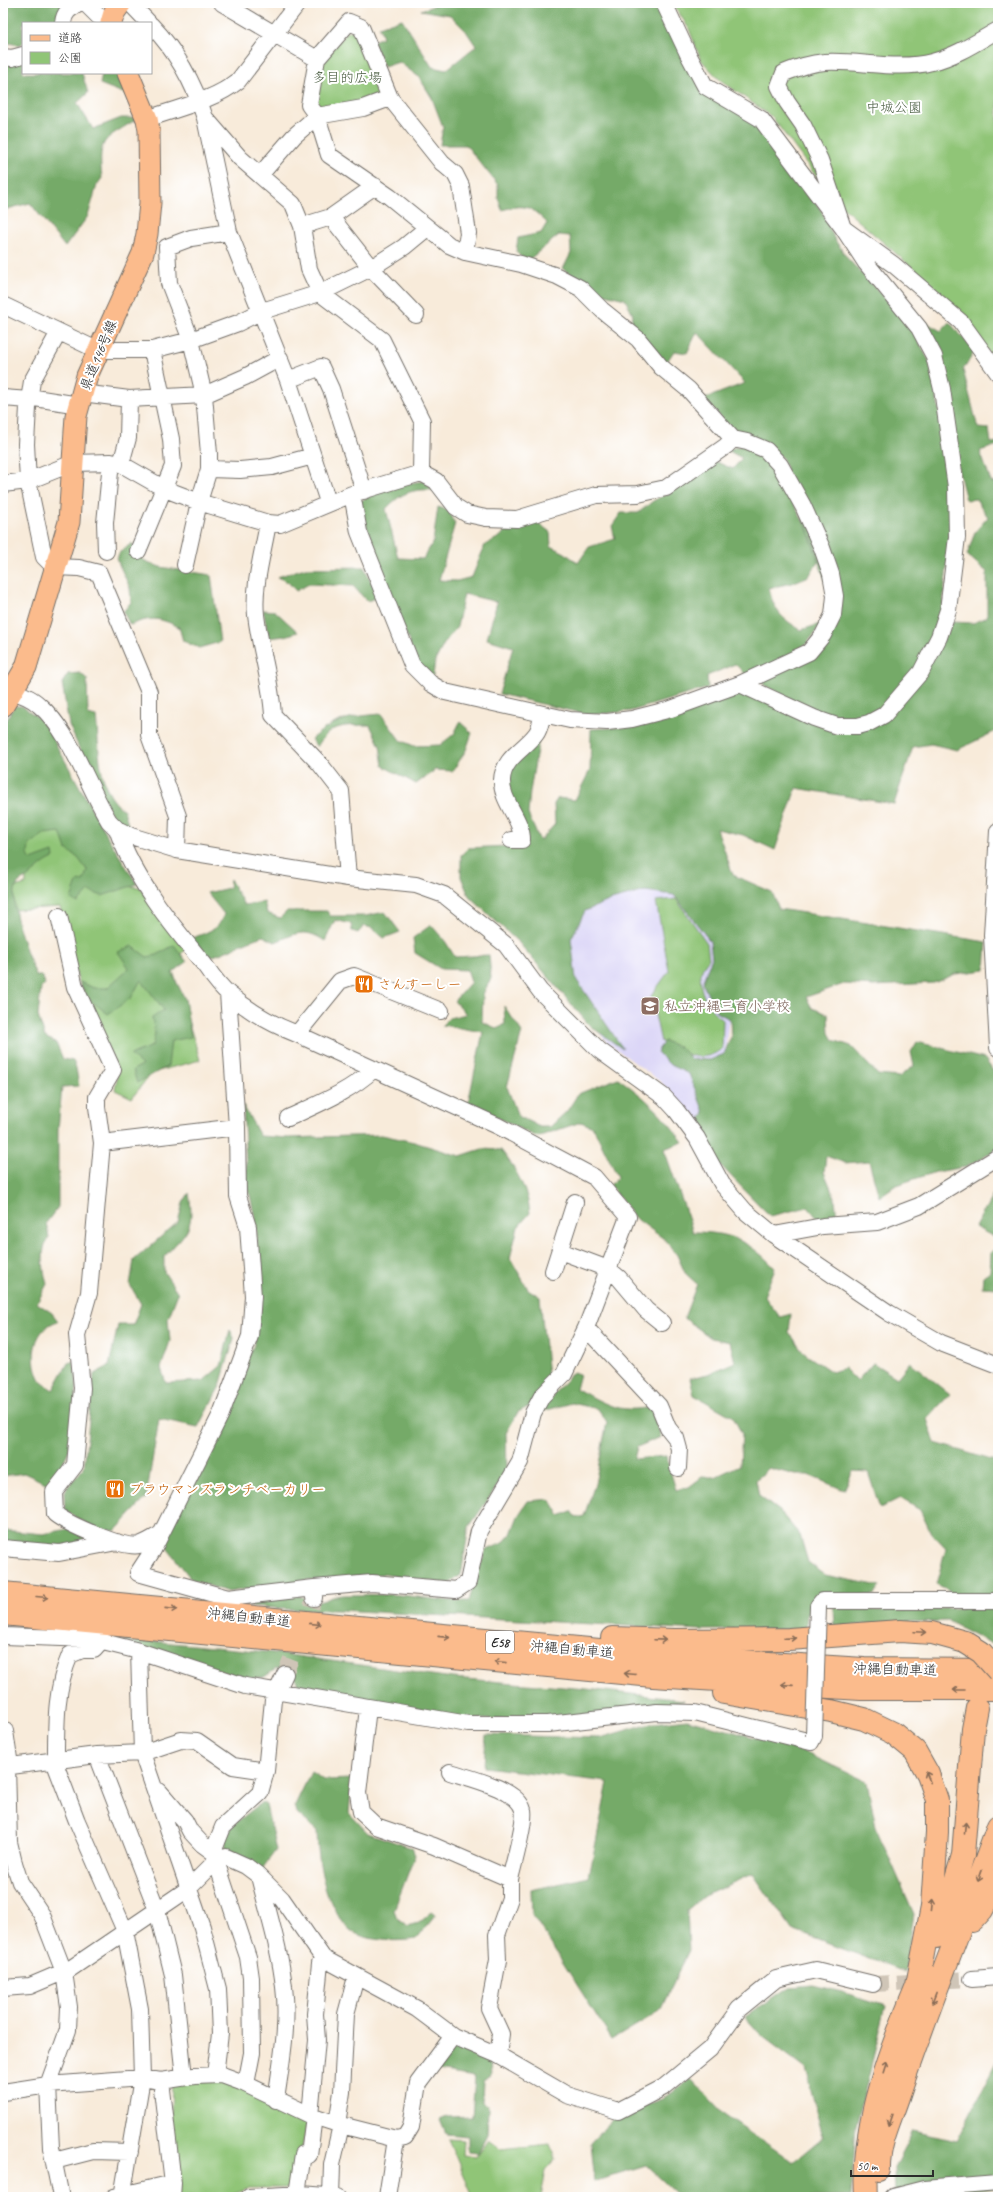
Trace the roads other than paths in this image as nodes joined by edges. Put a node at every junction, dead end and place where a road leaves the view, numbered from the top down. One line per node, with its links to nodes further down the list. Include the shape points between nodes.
1 (81, 3): 8 (street, via 70,8)
2 (85, 3): 7 (street, via 98,16)
3 (130, 3): 9 (street)
4 (222, 3): 12 (street)
5 (298, 3): 12 (street)
6 (664, 3): 27 (street, via 705,86 761,119)
7 (114, 15)
8 (63, 22)
9 (148, 22)
10 (152, 26): 18 (street, via 182,63)
11 (998, 30): 27 (street, via 966,49 932,62 905,65 825,62 803,65 784,73 779,86 803,125 820,160)
12 (274, 33): 15 (street); 18 (street, via 238,81 229,88)
13 (22, 55): 14 (street)
14 (3, 57)
15 (317, 59): 17 (street, via 349,22 361,27); 19 (street, via 309,105)
16 (128, 74): 21 (main road, 県道146号線)
17 (390, 98): 19 (street, via 363,108); 29 (street, via 442,163 455,174 461,186 468,233)
18 (200, 100): 20 (street); 21 (street)
19 (317, 116): 22 (street, via 294,136); 23 (street, via 329,155)
20 (205, 118): 22 (street, via 240,158); 28 (street)
21 (147, 119): 37 (main road, 県道146号線, via 150,196 147,234 139,264)
22 (260, 176): 25 (street, via 293,204)
23 (375, 186): 24 (street); 26 (street)
24 (331, 217): 25 (street); 30 (street)
25 (302, 226): 31 (street, via 309,269)
26 (427, 228): 29 (street); 30 (street, via 404,247)
27 (843, 228): 40 (street, via 894,265 961,322); 65 (street, via 866,263 919,328 934,356 942,389 956,487 957,537 948,610 939,637 921,672 884,715 869,723 837,726)
28 (229, 232): 33 (street); 36 (street, via 191,238 167,247 169,283)
29 (465, 252): 48 (street, via 521,264 557,276 580,288 638,339 661,367 689,390)
30 (371, 268): 31 (street); 34 (street)
31 (320, 293): 33 (street); 53 (street, via 382,340 422,421)
32 (5, 306): 35 (street)
33 (262, 311): 36 (street, via 238,324); 39 (street)
34 (416, 315)
35 (59, 332): 37 (street); 47 (street, via 32,381)
36 (191, 340): 38 (street); 42 (street)
37 (97, 350): 38 (street); 45 (main road, 県道146号線)
38 (152, 350): 44 (street)
39 (280, 358): 41 (street); 42 (street)
40 (998, 373)
41 (288, 380): 49 (street); 57 (street, via 321,367 338,412)
42 (204, 395): 44 (street); 52 (street)
43 (3, 398): 47 (street)
44 (162, 398): 46 (street); 56 (street, via 171,439 173,466)
45 (80, 399): 46 (street); 47 (street); 51 (main road, 県道146号線, via 76,416)
46 (129, 399): 50 (street, via 128,438)
47 (29, 400): 54 (street, via 26,444)
48 (733, 439): 53 (street, via 666,488 638,494 596,495 517,518 486,518 467,514 456,507 436,481); 65 (street, via 766,450 780,465 803,506 822,548 835,596 833,615 823,635 809,652)
49 (313, 456): 52 (street, via 272,467); 59 (street)
50 (116, 463): 51 (street); 56 (street); 61 (street, via 105,523)
51 (73, 464): 54 (street); 64 (main road, 県道146号線, via 68,522)
52 (209, 469): 58 (street)
53 (421, 473): 57 (street)
54 (28, 481): 55 (street); 64 (street, via 44,557)
55 (3, 484)
56 (165, 489): 58 (street); 62 (street)
57 (358, 492): 59 (street); 67 (street, via 359,532 412,665 430,683 445,692)
58 (199, 502): 60 (street); 63 (street)
59 (328, 502): 60 (street, via 280,524)
60 (268, 523): 72 (street, via 257,582 256,614 271,691 273,715 320,764 341,791)
61 (106, 551)
62 (138, 551)
63 (185, 565)
64 (54, 568): 66 (main road, 県道146号線, via 26,666); 71 (street, via 79,568 99,573 149,692 149,735 178,816)
65 (740, 684): 67 (street, via 671,709 632,719 607,722)
66 (6, 695): 68 (street, via 38,704 61,730 100,806)
67 (543, 714): 70 (street, via 536,733 508,762 502,779 504,794 522,831 522,840)
68 (117, 829): 71 (street); 74 (street, via 124,851 137,873 188,945)
69 (998, 831): 77 (street, via 992,935)
70 (511, 840)
71 (177, 850): 72 (street)
72 (348, 878): 84 (street, via 416,885 444,895 506,945 540,990 599,1050 664,1097 697,1138 722,1184 733,1198)
73 (60, 916): 81 (street, via 76,987 113,1070 97,1097 96,1108)
74 (228, 993): 76 (street, via 272,1025); 80 (street)
75 (441, 1011): 76 (street, via 354,976 340,981)
76 (296, 1034): 78 (street)
77 (998, 1048)
78 (374, 1069): 79 (street, via 361,1081 342,1092); 86 (street, via 498,1126 594,1177 628,1217)
79 (288, 1118)
80 (237, 1127): 81 (street); 92 (street, via 238,1196 248,1227 253,1296 250,1336 221,1414)
81 (102, 1143): 93 (street, via 89,1292 77,1335 82,1388 75,1465 54,1492 55,1514)
82 (998, 1157): 84 (street, via 919,1206 877,1222 823,1226)
83 (575, 1202): 85 (street)
84 (774, 1235): 90 (street, via 889,1313 941,1343)
85 (560, 1251): 86 (street); 87 (street)
86 (608, 1269): 88 (street, via 646,1310); 89 (street)
87 (553, 1271)
88 (662, 1323)
89 (586, 1328): 91 (street, via 659,1406 668,1428 676,1438 679,1449); 92 (street, via 564,1374 542,1396 533,1413 520,1462 478,1531 468,1582 456,1590 372,1583 314,1594 228,1598 138,1573 153,1550)
90 (998, 1365)
91 (678, 1468)
92 (159, 1535): 93 (street, via 138,1545)
93 (117, 1542): 94 (street, via 59,1553)
94 (3, 1548)
95 (3, 1593): 100 (highway, 沖縄自動車道 / E58, one-way to 100)
96 (998, 1601): 107 (street, bridge, via 822,1601 818,1606 814,1736 811,1742 695,1713 657,1712 548,1724 500,1725 468,1724)
97 (3, 1614): 104 (highway, 沖縄自動車道 / E58, one-way to 97)
98 (3, 1636): 99 (street, via 47,1636)
99 (102, 1642): 101 (street); 112 (street, via 94,1650 82,1650 70,1655 62,1672 56,1713)
100 (524, 1645): 102 (highway, 沖縄自動車道 / E58, via 864,1669); 102 (highway, one-way to 102, bridge, via 549,1636 674,1640 789,1639 900,1631 932,1633 965,1642 981,1652)
101 (139, 1652): 106 (street, via 245,1686); 110 (street)
102 (998, 1670)
103 (285, 1674): 106 (street)
104 (652, 1676): 105 (highway, 沖縄自動車道 / E58, one-way to 104, via 861,1689); 132 (highway, one-way to 104, via 932,1907 938,1832 937,1800 928,1774 915,1751 893,1733 864,1719 670,1685)
105 (998, 1689)
106 (276, 1690): 107 (street); 114 (street)
107 (368, 1708): 120 (street, via 358,1793 361,1812 376,1826 434,1846)
108 (977, 1708): 132 (highway, one-way to 108, via 946,1914 963,1856 973,1728)
109 (5, 1731): 113 (street)
110 (142, 1753): 111 (street); 114 (street, via 181,1740 197,1741 233,1766); 116 (street)
111 (97, 1755): 112 (street); 123 (street)
112 (54, 1761): 113 (street); 124 (street)
113 (7, 1766): 127 (street, via 9,1842 14,1863 20,1882 42,1915)
114 (266, 1770): 118 (street, via 260,1793 223,1827)
115 (450, 1772): 120 (street, via 486,1783 518,1800 524,1811)
116 (151, 1779): 118 (street, via 190,1832); 122 (street)
117 (998, 1826): 125 (highway, one-way to 125)
118 (215, 1856): 119 (street, via 246,1866); 122 (street); 141 (street, via 248,1957 251,1978 252,2053)
119 (258, 1875): 126 (street, via 282,1899); 143 (street, via 278,1947 284,1987 286,2020)
120 (510, 1879): 135 (street, via 510,1898 497,1935 498,1960 489,2008 501,2034)
121 (998, 1880): 125 (highway, via 982,1910)
122 (188, 1889): 123 (street); 136 (street, via 202,1926 218,1989 220,2034)
123 (157, 1910): 124 (street); 137 (street, via 174,1975)
124 (125, 1931): 127 (street); 138 (street, via 140,2009)
125 (960, 1933): 151 (highway, one-way to 151, via 911,2058 882,2145)
126 (323, 1958): 128 (street); 144 (street, via 320,1963 316,2007 317,2040)
127 (64, 1972): 133 (street, via 30,1986); 140 (street, via 69,2007 68,2030)
128 (356, 1977): 134 (street, via 417,2009); 145 (street, via 346,2014)
129 (998, 1978): 130 (street)
130 (972, 1979)
131 (873, 1984): 135 (street, via 816,1970 776,1979 739,2009 710,2049 664,2087 618,2111 567,2095)
132 (917, 1985): 151 (highway, one-way to 132, via 870,2119 891,2050)
133 (3, 1988)
134 (453, 2036): 135 (street); 146 (street, via 418,2083 411,2127 405,2137)
135 (498, 2055)
136 (215, 2075): 137 (street); 141 (street)
137 (184, 2077): 139 (street)
138 (142, 2078): 139 (street); 140 (street); 147 (street)
139 (161, 2081): 150 (street)
140 (48, 2084): 142 (street); 148 (street)
141 (246, 2084): 143 (street)
142 (3, 2092)
143 (276, 2100): 144 (street)
144 (312, 2116): 145 (street); 152 (street, via 309,2155 303,2154)
145 (339, 2125): 146 (street); 155 (street, via 332,2165)
146 (396, 2139): 158 (street)
147 (130, 2152): 148 (street, via 93,2151); 153 (street)
148 (54, 2161): 156 (street)
149 (998, 2183): 151 (street)
150 (172, 2190): 153 (street)
151 (877, 2193)
152 (300, 2195): 154 (street); 155 (street)
153 (119, 2196)
154 (257, 2196)
155 (331, 2196): 157 (street)
156 (61, 2197)
157 (338, 2197)
158 (387, 2197)

